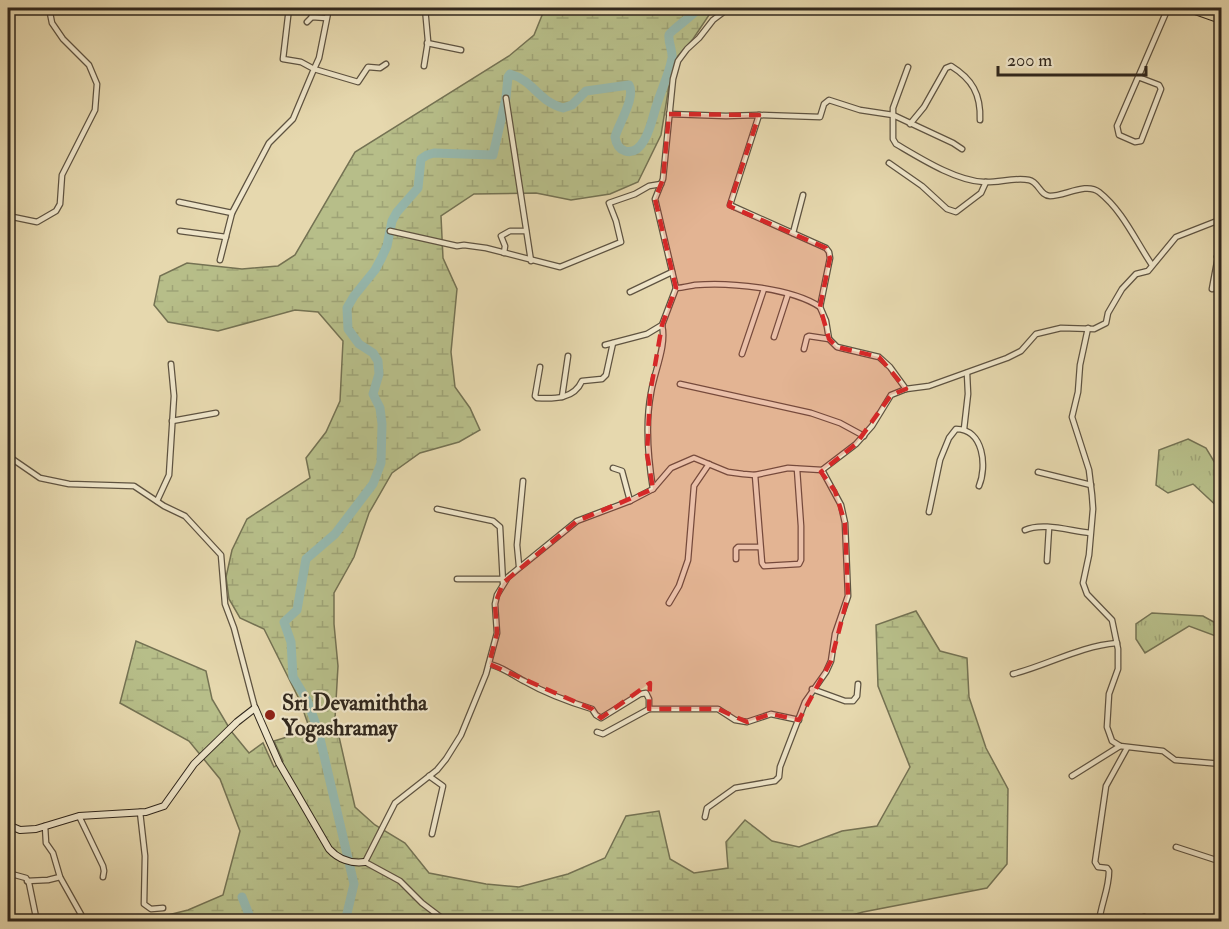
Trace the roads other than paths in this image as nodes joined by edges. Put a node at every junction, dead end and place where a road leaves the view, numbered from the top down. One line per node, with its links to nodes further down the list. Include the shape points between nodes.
1 (49, 8): 35 (street, via 52,23 63,39 89,65 97,84 95,110 62,175 56,211 37,222)
2 (289, 8): 18 (street, via 283,59)
3 (312, 8): 9 (street)
4 (329, 8): 10 (street)
5 (424, 8): 13 (street)
6 (729, 8): 22 (street, via 713,20 678,62)
7 (1168, 8): 19 (street)
8 (1188, 8): 11 (main road)
9 (312, 17): 10 (street); 12 (street)
10 (326, 18): 18 (street)
11 (1221, 20)
12 (307, 22)
13 (428, 43): 14 (street); 16 (street)
14 (462, 50)
15 (386, 64): 18 (street, via 380,69 368,67 358,82)
16 (424, 66)
17 (908, 67): 24 (street)
18 (314, 69): 34 (street, via 292,119 269,142)
19 (1138, 77): 19 (street, via 1161,89 1141,141 1135,142 1119,135 1117,126)
20 (506, 98): 39 (street)
21 (1221, 112): 26 (street)
22 (669, 114): 23 (street); 31 (street)
23 (759, 115): 24 (street, via 820,117 829,100); 40 (street, via 730,205)
24 (893, 115): 27 (street); 30 (street, via 896,144 952,173)
25 (980, 120): 27 (street, via 981,106 973,84 951,66)
26 (1221, 120)
27 (910, 124): 28 (street)
28 (962, 149)
29 (889, 163): 30 (street, via 956,212 981,193)
30 (986, 182): 47 (street, via 1029,180 1051,196 1089,188 1097,190 1129,226)
31 (661, 184): 46 (street, via 609,203 621,242 560,267); 48 (street, via 655,199)
32 (803, 195): 40 (street)
33 (179, 202): 34 (street)
34 (232, 213): 42 (street)
35 (8, 216)
36 (1221, 219): 47 (street, via 1176,237)
37 (180, 231): 42 (street)
38 (390, 231): 43 (street)
39 (526, 231): 43 (street, via 510,231 501,236); 46 (street)
40 (793, 233): 54 (street, via 829,252)
41 (1221, 235): 44 (street)
42 (226, 237): 45 (street)
43 (504, 253): 46 (street)
44 (1217, 257): 51 (street); 55 (street)
45 (220, 260)
46 (531, 261)
47 (1152, 265): 57 (street, via 1122,289 1106,323)
48 (672, 272): 49 (street); 52 (street)
49 (676, 288): 50 (street, via 708,285); 56 (street)
50 (764, 289): 53 (street); 63 (street)
51 (1212, 289)
52 (630, 292)
53 (788, 294): 54 (street); 58 (street)
54 (820, 307): 59 (street)
55 (1221, 318)
56 (662, 325): 60 (street, via 647,334); 85 (street, via 650,394 647,454)
57 (1088, 328): 67 (street, via 1036,334 1021,351); 83 (street, via 1072,417)
58 (774, 337)
59 (829, 339): 62 (street, via 809,336); 69 (street, via 837,347 879,357)
60 (613, 343): 61 (street); 70 (street, via 606,375 582,381 578,390)
61 (605, 345)
62 (804, 349)
63 (742, 354)
64 (568, 356): 70 (street)
65 (171, 364): 72 (street)
66 (540, 367): 70 (street, via 537,399)
67 (967, 373): 69 (street, via 929,386); 73 (street)
68 (680, 384): 74 (street, via 811,413)
69 (906, 388): 74 (street, via 891,395)
70 (562, 397)
71 (216, 413): 72 (street)
72 (172, 421): 86 (street, via 169,476)
73 (964, 429): 84 (street, via 973,434 983,456 984,475); 89 (street, via 956,429 949,438)
74 (864, 436): 79 (street)
75 (8, 456): 86 (street, via 40,478 134,486)
76 (709, 464): 81 (street); 85 (street, via 694,458 671,468); 99 (street, via 694,486 688,560)
77 (612, 468): 87 (street, via 622,471)
78 (797, 469): 79 (street); 81 (street); 93 (street, via 801,560 799,564 764,566)
79 (822, 470): 104 (street, via 841,506 845,523 848,596 831,661)
80 (1038, 472): 83 (street)
81 (755, 475): 93 (street)
82 (523, 481): 96 (street, via 517,544)
83 (1091, 485): 92 (street, via 1094,509)
84 (979, 486)
85 (653, 489): 87 (street)
86 (157, 501): 105 (street, via 185,516 221,555 225,604)
87 (630, 501): 96 (street, via 577,521)
88 (437, 509): 98 (street, via 493,521 500,527)
89 (929, 512)
90 (1049, 528): 91 (street); 92 (street); 95 (street)
91 (1025, 530)
92 (1090, 533): 100 (street, via 1083,583 1087,594 1112,620)
93 (760, 547): 94 (street, via 738,547)
94 (736, 560)
95 (1047, 561)
96 (519, 566): 98 (street)
97 (457, 579): 98 (street)
98 (503, 581): 101 (street, via 495,604 496,633)
99 (669, 603)
100 (1117, 644): 102 (street, via 1096,646); 109 (street, via 1118,669 1109,694 1107,727 1112,741)
101 (489, 664): 106 (street, via 592,709 601,717 646,693); 112 (street, via 461,735)
102 (1013, 674)
103 (858, 684): 104 (street, via 857,696 845,702)
104 (812, 688): 107 (street)
105 (255, 708): 114 (street, via 194,764 164,806); 122 (street, via 279,763 329,849 338,858)
106 (649, 709): 107 (street, via 718,709 735,720 747,722 771,714); 108 (street, via 603,734)
107 (799, 720): 116 (street, via 779,777 735,788 707,808)
108 (597, 732)
109 (1120, 746): 110 (street); 113 (street)
110 (1127, 748): 111 (street, via 1163,751 1176,760); 131 (street, via 1106,786 1095,862 1109,871)
111 (1221, 764)
112 (429, 776): 119 (street, via 443,786); 122 (street, via 395,803)
113 (1072, 776)
114 (140, 812): 115 (street); 127 (street, via 145,856 144,904 152,909)
115 (79, 816): 118 (street); 125 (street, via 103,866)
116 (705, 817)
117 (8, 825): 118 (street, via 20,830)
118 (45, 826): 124 (street, via 46,843)
119 (432, 834)
120 (1176, 848): 121 (street)
121 (1221, 862)
122 (362, 863): 130 (street, via 400,881)
123 (8, 873): 126 (street)
124 (60, 877): 126 (street); 128 (street)
125 (103, 877)
126 (27, 880): 129 (street)
127 (163, 908)
128 (83, 918)
129 (37, 921)
130 (447, 921)
131 (1099, 921)

